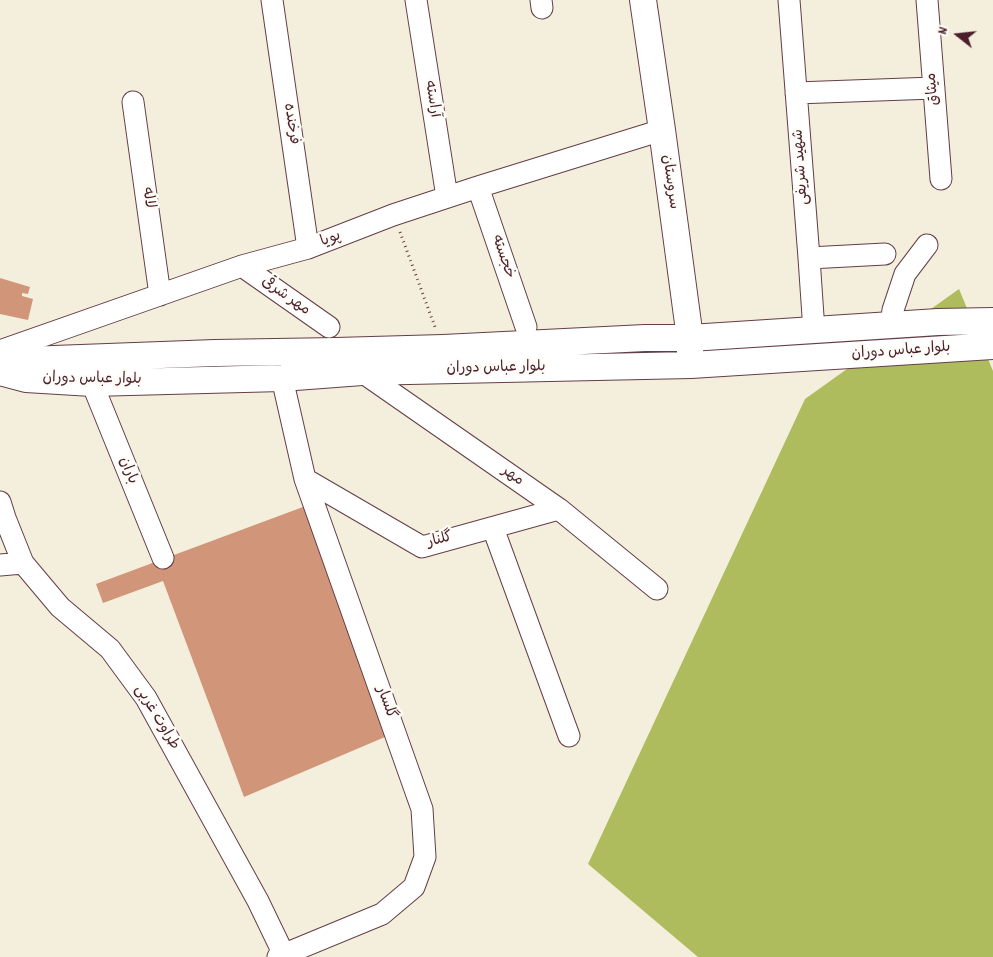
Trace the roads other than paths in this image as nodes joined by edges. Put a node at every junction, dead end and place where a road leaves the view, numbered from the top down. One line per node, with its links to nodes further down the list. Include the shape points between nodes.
1 (272, 0): 14 (street, فرخنده)
2 (416, 0): 12 (street, آراسته)
3 (643, 0): 9 (street, سروستان)
4 (789, 0): 7 (street, شهید شریفی)
5 (927, 0): 6 (street, میثاق)
6 (934, 88): 7 (street); 10 (street, میثاق)
7 (796, 93): 16 (street, شهید شریفی)
8 (133, 102): 18 (street, لاله)
9 (662, 130): 11 (street, پویا); 24 (street, سروستان)
10 (942, 179)
11 (478, 187): 12 (street, پویا); 22 (street, خجسته)
12 (447, 197): 14 (street, پویا)
13 (927, 245): 20 (street, via 905,274)
14 (308, 248): 17 (street, پویا)
15 (884, 254): 16 (street)
16 (809, 258): 23 (street, شهید شریفی)
17 (242, 266): 18 (street, پویا); 21 (street, مهر شرقی)
18 (160, 295): 26 (street, پویا)
19 (993, 321): 20 (street, بلوار عباس دوران)
20 (891, 325): 23 (street, بلوار عباس دوران)
21 (329, 327)
22 (526, 327)
23 (814, 331): 24 (street, بلوار عباس دوران)
24 (690, 338): 27 (street, بلوار عباس دوران); 28 (street, سروستان)
25 (993, 346): 28 (street, بلوار عباس دوران)
26 (0, 351)
27 (0, 361)
28 (691, 365): 30 (street, بلوار عباس دوران)
29 (0, 372): 32 (street, بلوار عباس دوران, via 26,379)
30 (362, 372): 31 (street, بلوار عباس دوران); 35 (street, مهر)
31 (282, 378): 32 (street, بلوار عباس دوران); 33 (street, گلسار)
32 (92, 383): 37 (street, باران)
33 (305, 479): 36 (street, گلنار, via 422,547); 42 (street, گلسار, via 422,809 425,857 414,886 382,914)
34 (0, 502): 38 (street, طراوت غربی)
35 (559, 510): 36 (street, گلنار); 40 (street, مهر)
36 (492, 528): 41 (street)
37 (163, 558)
38 (23, 563): 39 (street); 42 (street, طراوت غربی, via 60,607 110,649 146,698 258,901)
39 (0, 565)
40 (657, 589)
41 (569, 736)
42 (282, 956)

